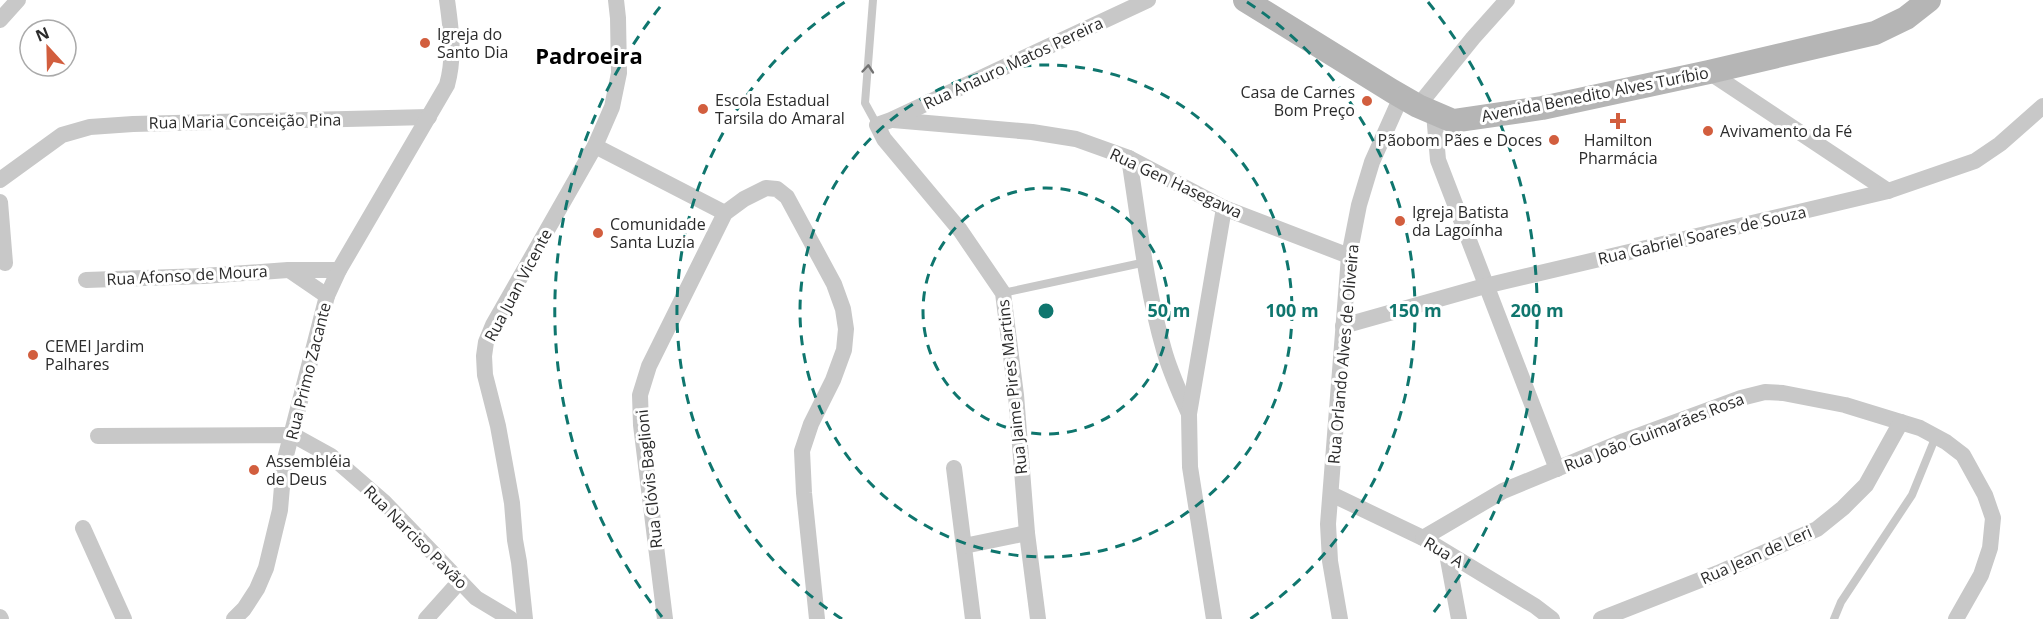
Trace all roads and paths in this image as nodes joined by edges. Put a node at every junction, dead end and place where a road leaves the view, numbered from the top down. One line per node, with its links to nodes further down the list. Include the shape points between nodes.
1 (18, 0): 10 (street)
2 (447, 0): 14 (street, Rua Primo Zacante, via 452,68)
3 (616, 0): 16 (street, Rua Juan Vicente, via 619,74 612,107)
4 (873, 0): 15 (lane, one-way to 4, via 865,103)
5 (1148, 0): 15 (street, Rua Anauro Matos Pereira)
6 (1245, 0): 12 (main road, Avenida Benedito Alves Turíbio)
7 (1507, 0): 12 (street, Rua Orlando Alves de Oliveira)
8 (1929, 0): 9 (main road, Avenida Benedito Alves Turíbio)
9 (1909, 9): 11 (main road, Avenida Benedito Alves Turíbio, via 1875,33)
10 (3, 19)
11 (1709, 72): 12 (main road, Avenida Benedito Alves Turíbio, via 1453,121); 19 (street)
12 (1418, 105): 23 (street, Rua Orlando Alves de Oliveira, via 1372,162); 29 (street)
13 (2043, 106): 19 (street, Rua Gabriel Soares de Souza, via 2000,144 1974,160)
14 (429, 117): 18 (street, Rua Maria Conceição Pina, via 90,127 62,135); 27 (street, Rua Primo Zacante)
15 (884, 122): 17 (street, Rua Gen Hasegawa, via 1032,132 1076,139); 30 (street, Rua Jaime Pires Martins, via 884,139 960,230)
16 (595, 146): 22 (street); 51 (street, Rua Juan Vicente, via 493,325 484,356 512,503)
17 (1129, 158): 21 (street, Rua Gen Hasegawa); 24 (street)
18 (0, 180)
19 (1888, 191): 29 (street, Rua Gabriel Soares de Souza)
20 (0, 202): 25 (street)
21 (1224, 208): 23 (street, Rua Gen Hasegawa); 33 (street)
22 (725, 213): 52 (street, Rua Clóvis Baglioni, via 649,366 640,395); 53 (street, Rua Clóvis Baglioni, via 766,188 777,189 787,197 834,284 843,309 844,350 802,452)
23 (1349, 256): 32 (street, Rua Orlando Alves de Oliveira)
24 (1146, 262): 30 (lane); 33 (street, via 1164,350)
25 (5, 263)
26 (288, 270): 27 (street, Rua Afonso de Moura); 28 (street, Rua Afonso de Moura); 31 (street, Rua Afonso de Moura)
27 (339, 270): 31 (street, Rua Primo Zacante)
28 (87, 280)
29 (1485, 286): 32 (street, Rua Gabriel Soares de Souza); 39 (street)
30 (1003, 294): 42 (street, Rua Jaime Pires Martins)
31 (327, 296): 35 (street, Rua Primo Zacante)
32 (1344, 326): 40 (street, Rua Orlando Alves de Oliveira)
33 (1189, 414): 56 (street, via 1190,467)
34 (1901, 422): 37 (street, Rua João Guimarães Rosa); 39 (street, Rua João Guimarães Rosa, via 1845,405 1765,392); 60 (street, Rua Jean de Leri, via 1866,485 1817,529)
35 (293, 435): 36 (street); 46 (street, Rua Narciso Pavão, via 331,456 384,502); 48 (street, Rua Primo Zacante, via 284,463 280,510 266,568 244,609)
36 (98, 436)
37 (1936, 436): 61 (lane, via 1912,495 1840,602); 62 (street, Rua João Guimarães Rosa, via 1963,455 1986,495 1993,518 1990,548 1981,575)
38 (954, 468): 44 (street)
39 (1557, 468): 43 (street, Rua João Guimarães Rosa, via 1503,491)
40 (1331, 494): 43 (street, Rua A); 57 (street, Rua Orlando Alves de Oliveira, via 1330,561)
41 (82, 528): 47 (street)
42 (1027, 533): 44 (street); 55 (street, Rua Jaime Pires Martins)
43 (1423, 538): 45 (street, Rua A)
44 (964, 546): 54 (street)
45 (1447, 554): 58 (street); 59 (street, Rua A)
46 (460, 581): 49 (street); 50 (street, Rua Narciso Pavão, via 476,598)
47 (124, 619)
48 (234, 619)
49 (426, 619)
50 (511, 619)
51 (525, 619)
52 (665, 619)
53 (817, 619)
54 (973, 619)
55 (1038, 619)
56 (1214, 619)
57 (1340, 619)
58 (1459, 619)
59 (1552, 619)
60 (1601, 619)
61 (1834, 619)
62 (1956, 619)

